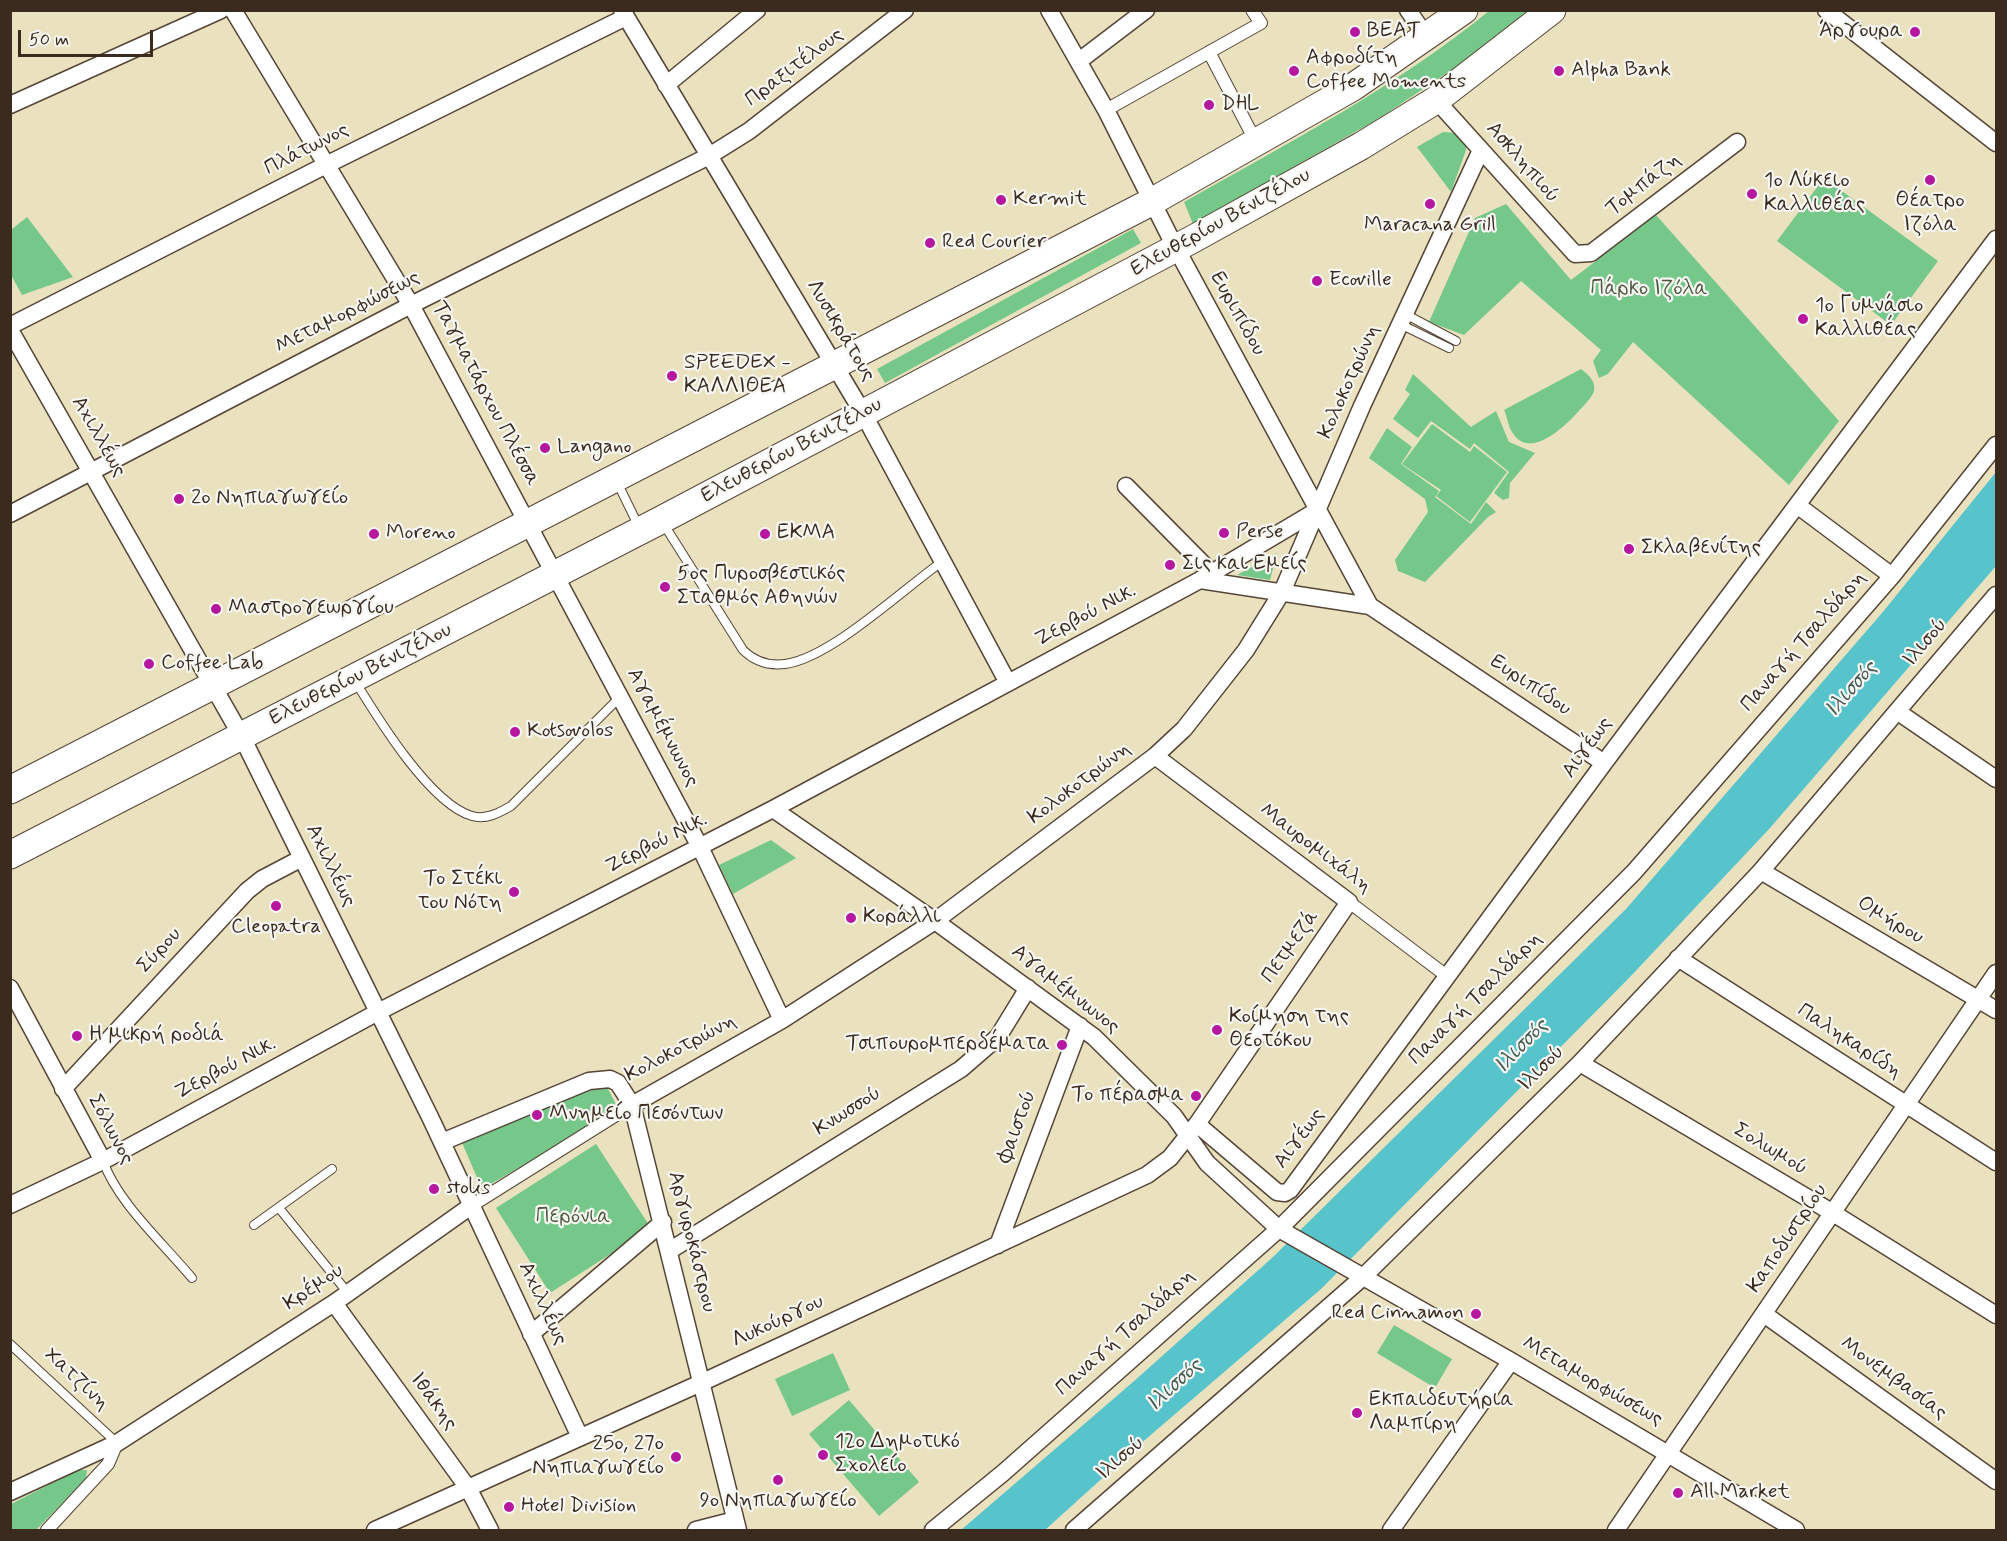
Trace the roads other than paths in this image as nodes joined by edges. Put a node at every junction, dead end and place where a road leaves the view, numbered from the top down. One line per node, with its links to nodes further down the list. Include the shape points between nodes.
1 (221, 10): 18 (street)
2 (233, 10): 25 (street, Ταγματάρχου Πλέσσα)
3 (757, 10): 16 (street)
4 (905, 10): 24 (street, Πραξιτέλους, via 749,131)
5 (1049, 10): 15 (street, Ευριπίδου)
6 (1146, 10): 15 (street)
7 (1252, 10): 14 (street, via 1261,23)
8 (1408, 10): 13 (street)
9 (1464, 10): 13 (main road)
10 (1552, 10): 17 (main road, Ελευθερίου Βενιζέλου)
11 (1826, 10): 22 (street)
12 (623, 14): 16 (street, Λυσικράτους); 25 (street, Πλάτωνος)
13 (1427, 38): 21 (main road, via 1353,87)
14 (1209, 52): 19 (street); 21 (street)
15 (1079, 61): 19 (street, Ευριπίδου)
16 (666, 86): 24 (street, Λυσικράτους)
17 (1436, 100): 23 (street, Ασκληπιού); 28 (main road, Ελευθερίου Βενιζέλου)
18 (10, 105)
19 (1106, 110): 26 (street, Ευριπίδου)
20 (1737, 141): 29 (street, Τομπάζη, via 1591,254)
21 (1256, 142): 26 (main road)
22 (1996, 143)
23 (1481, 150): 29 (street, Ασκληπιού); 31 (street, Κολοκοτρώνη)
24 (709, 156): 30 (street, Μεταμορφώσεως); 35 (street, Λυσικράτους)
25 (328, 164): 30 (street, Ταγματάρχου Πλέσσα); 32 (street, Πλάτωνος)
26 (1152, 201): 28 (street, Ευριπίδου); 35 (main road)
27 (1996, 239): 41 (street, Αιγέως)
28 (1176, 248): 36 (main road, Ελευθερίου Βενιζέλου); 42 (street, Ευριπίδου)
29 (1575, 255)
30 (411, 305): 38 (street, Μεταμορφώσεως); 44 (street, Ταγματάρχου Πλέσσα)
31 (1403, 319): 33 (lane); 34 (lane); 42 (street, Κολοκοτρώνη)
32 (10, 328): 38 (street, Αχιλλέως)
33 (1456, 341)
34 (1449, 348)
35 (835, 366): 36 (street, Λυσικράτους); 39 (main road)
36 (863, 413): 45 (main road, Ελευθερίου Βενιζέλου); 46 (street, Λυσικράτους)
37 (1996, 444): 48 (street, Παναγή Τσαλδάρη)
38 (91, 470): 43 (street, Μεταμορφώσεως); 55 (street, Αχιλλέως)
39 (615, 479): 44 (main road); 45 (lane)
40 (1126, 486): 49 (street)
41 (1797, 505): 48 (street); 60 (street, Αιγέως)
42 (1318, 510): 49 (street, Ζερβού Νικ.); 50 (street, Κολοκοτρώνη); 52 (street, Ευριπίδου)
43 (10, 514)
44 (529, 523): 47 (street, Αγαμέμνωνος); 55 (main road)
45 (651, 525): 46 (lane, via 743,650 766,664 795,661 828,646); 47 (main road, Ελευθερίου Βενιζέλου)
46 (943, 561): 54 (street, Λυσικράτους)
47 (555, 574): 53 (main road, Ελευθερίου Βενιζέλου); 56 (street, Αγαμέμνωνος)
48 (1892, 576): 95 (street, Παναγή Τσαλδάρη, via 1634,872)
49 (1206, 577): 50 (street, Ευριπίδου); 54 (street, Ζερβού Νικ.)
50 (1282, 592): 52 (street, Ευριπίδου); 59 (street, Κολοκοτρώνη, via 1246,650 1184,729)
51 (1996, 594): 57 (street, Ιλισού)
52 (1370, 606): 60 (street, Ευριπίδου)
53 (354, 680): 56 (lane, via 428,783 455,808 474,816 492,816 511,806); 58 (main road, Ελευθερίου Βενιζέλου)
54 (1008, 683): 63 (street, Ζερβού Νικ.)
55 (213, 687): 58 (street, Αχιλλέως); 62 (main road)
56 (620, 697): 64 (street, Αγαμέμνωνος)
57 (1898, 712): 61 (street); 67 (street, Ιλισού)
58 (242, 738): 65 (main road, Ελευθερίου Βενιζέλου); 66 (street, Αχιλλέως)
59 (1155, 756): 68 (street, Μαυρομιχάλη); 69 (street, Κολοκοτρώνη)
60 (1604, 763): 72 (street, Αιγέως)
61 (1996, 779)
62 (10, 790)
63 (773, 809): 64 (street, Ζερβού Νικ.); 69 (street, Αγαμέμνωνος)
64 (700, 847): 77 (street, Ζερβού Νικ.); 78 (street, Αγαμέμνωνος)
65 (10, 855)
66 (302, 858): 77 (street, Αχιλλέως); 81 (street, Σύρου, via 247,891)
67 (1761, 871): 70 (street, Ιλισού); 75 (street, Ομήρου)
68 (1349, 903): 72 (street, Μαυρομιχάλη); 84 (street, Πετμεζά)
69 (935, 921): 74 (street, Αγαμέμνωνος); 78 (street, Κολοκοτρώνη)
70 (1678, 957): 80 (street, Ιλισού); 83 (street, Παληκαρίδη)
71 (1996, 973): 75 (street, Καποδιστρίου)
72 (1448, 977): 84 (street, Αιγέως, via 1287,1192 1277,1192)
73 (10, 988): 81 (street, Σόλωνος)
74 (1028, 988): 79 (street, Αγαμέμνωνος); 97 (street, Κνωσσού, via 998,1037 961,1069)
75 (1979, 999): 76 (street, Ομήρου); 83 (street, Καποδιστρίου)
76 (1996, 1010)
77 (378, 1012): 85 (street, Αχιλλέως); 86 (street, Ζερβού Νικ.)
78 (782, 1020): 82 (street, Κολοκοτρώνη)
79 (1080, 1026): 84 (street, Αγαμέμνωνος); 96 (street, Φαιστού)
80 (1580, 1063): 92 (street, Σολωμού); 98 (street, Ιλισού)
81 (63, 1089): 86 (street, Σόλωνος)
82 (632, 1105): 85 (street, Κολοκοτρώνη, via 618,1083 600,1078); 90 (street, Κρέμου); 93 (street, Αργυροκάστρου)
83 (1906, 1106): 87 (street, Παληκαρίδη); 92 (street, Καποδιστρίου)
84 (1192, 1130): 95 (street, Αγαμέμνωνος, via 1207,1163); 96 (street, Λυκούργου, via 1154,1171)
85 (442, 1142): 90 (street, Αχιλλέως)
86 (103, 1161): 89 (street, Ζερβού Νικ.); 99 (lane, Σόλωνος, via 120,1193)
87 (1996, 1162)
88 (332, 1169): 91 (lane)
89 (10, 1205)
90 (471, 1206): 100 (street, Κρέμου); 104 (street, Αχιλλέως)
91 (279, 1208): 94 (lane); 100 (lane)
92 (1833, 1213): 102 (street, Καποδιστρίου); 103 (street, Σολωμού)
93 (663, 1222): 97 (street, Αργυροκάστρου); 104 (street)
94 (254, 1225)
95 (1284, 1232): 98 (street, Αγαμέμνωνος); 119 (street, Παναγή Τσαλδάρη)
96 (998, 1245): 107 (street, Λυκούργου)
97 (669, 1251): 107 (street, Αργυροκάστρου)
98 (1363, 1277): 106 (street, Μεταμορφώσεως); 120 (street, Ιλισού)
99 (192, 1278)
100 (348, 1293): 101 (street, Κρέμου)
101 (334, 1303): 109 (street, Κρέμου); 112 (street, Ιθάκης)
102 (1764, 1314): 110 (street, Καποδιστρίου); 111 (street, Μονεμβασίας)
103 (1996, 1315)
104 (531, 1334): 108 (street, Αχιλλέως)
105 (10, 1344): 109 (lane, Χατζίνη)
106 (1511, 1361): 110 (street, Μεταμορφώσεως); 121 (street)
107 (703, 1382): 108 (street, Λυκούργου); 114 (street, Αργυροκάστρου)
108 (580, 1437): 112 (street, Λυκούργου)
109 (117, 1443): 113 (street, Κρέμου); 115 (street, via 108,1464)
110 (1669, 1454): 122 (street, Καποδιστρίου); 123 (street, Μεταμορφώσεως)
111 (1996, 1480)
112 (468, 1488): 116 (street, Λυκούργου); 117 (street, Ιθάκης)
113 (10, 1492)
114 (737, 1526): 118 (street)
115 (47, 1530)
116 (375, 1530)
117 (490, 1530)
118 (696, 1530)
119 (933, 1530)
120 (1074, 1530)
121 (1390, 1530)
122 (1616, 1530)
123 (1796, 1530)

